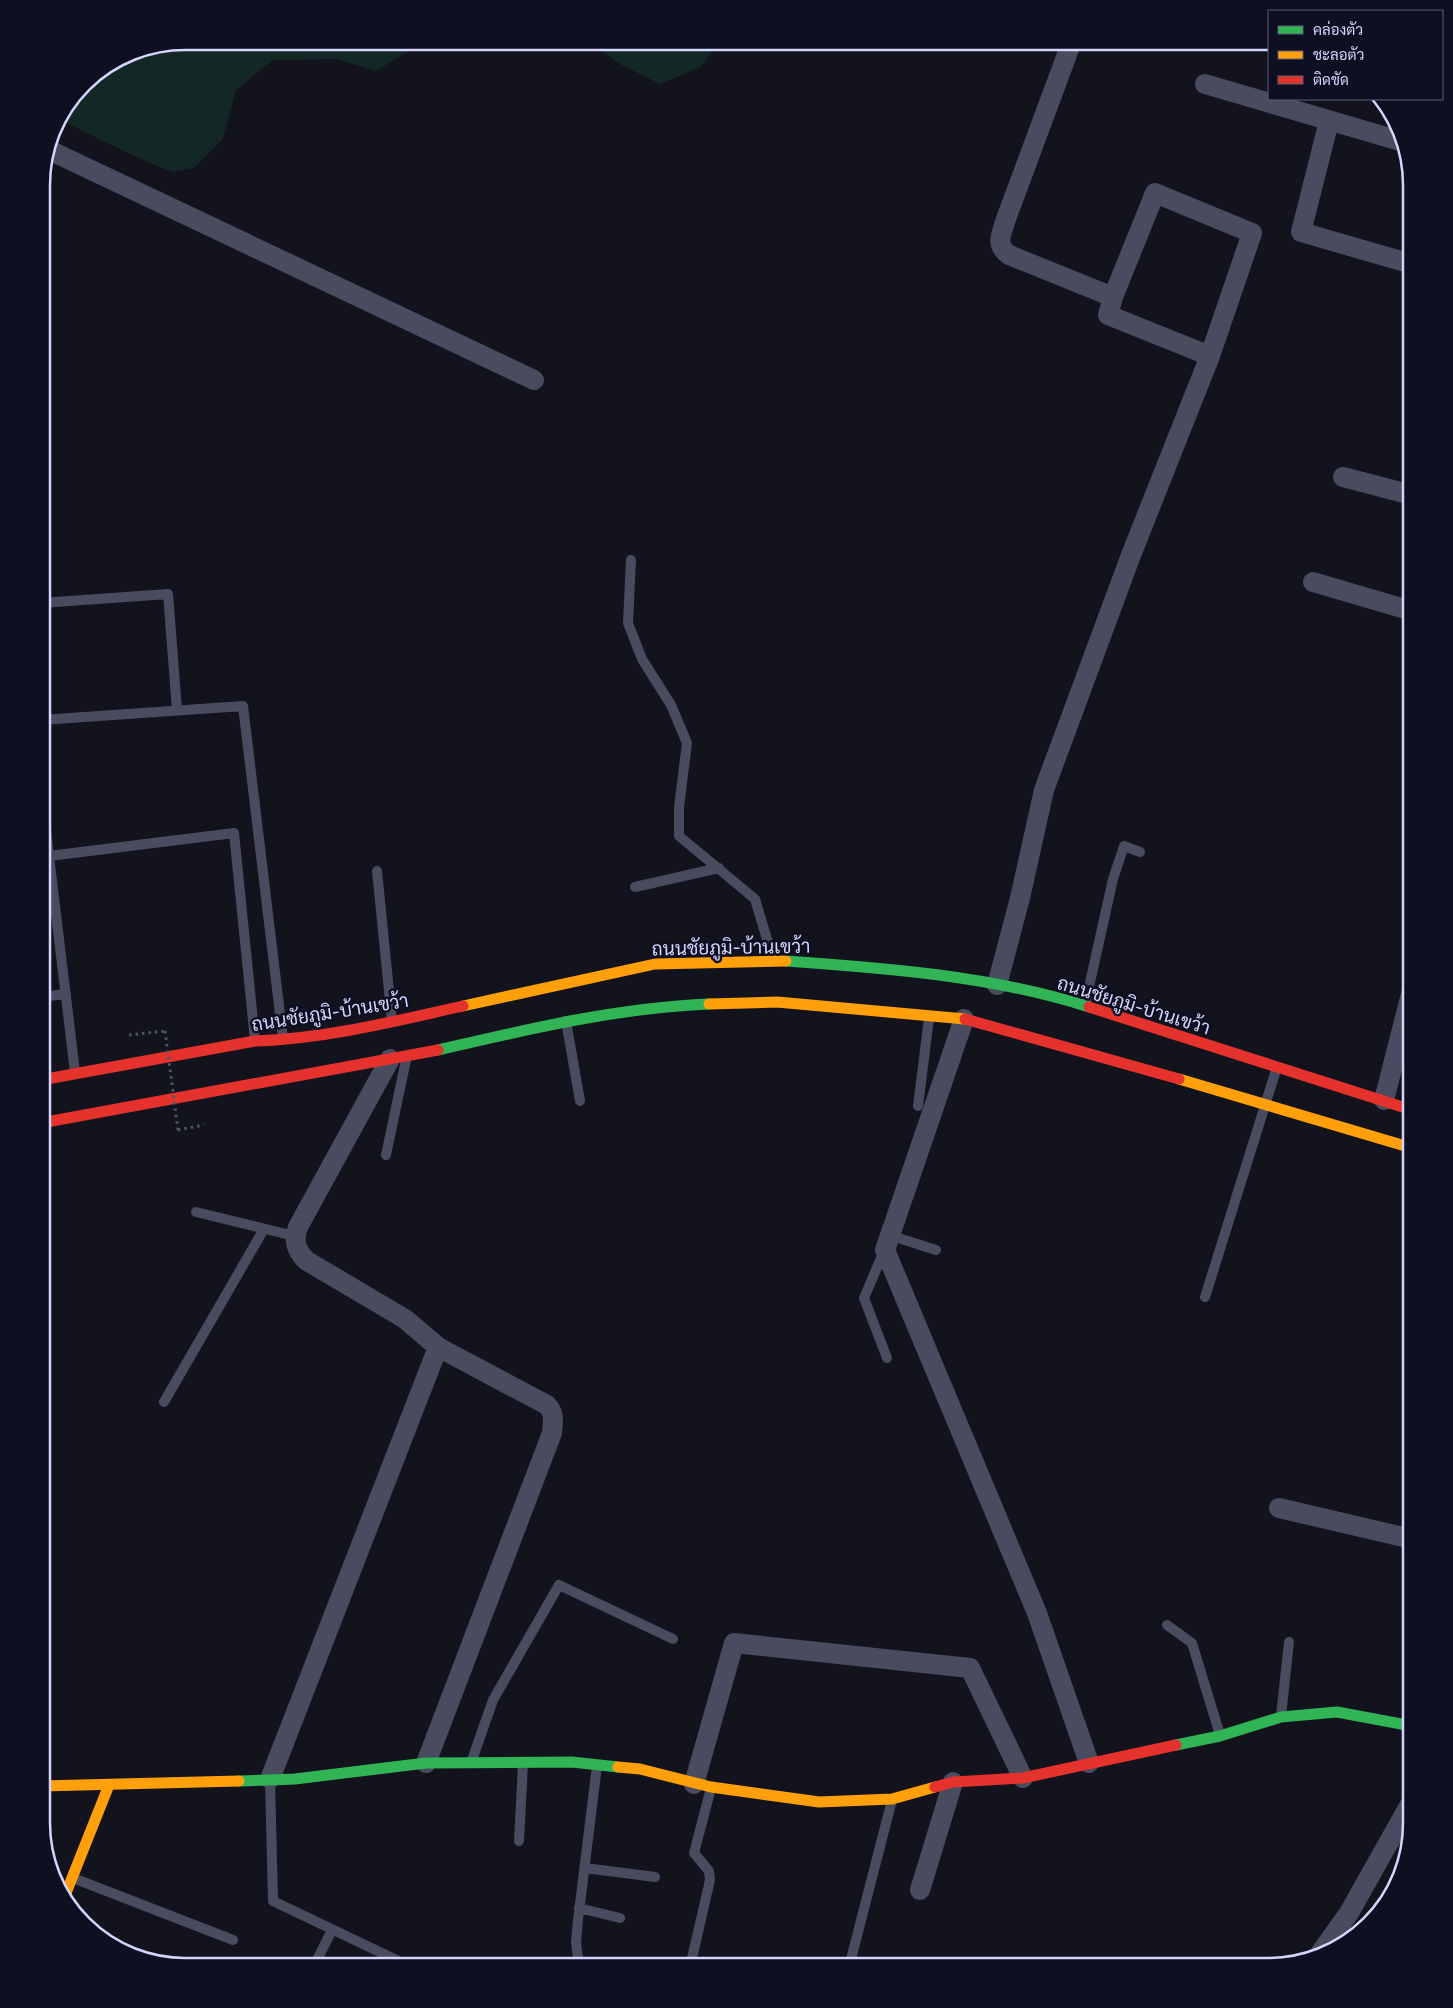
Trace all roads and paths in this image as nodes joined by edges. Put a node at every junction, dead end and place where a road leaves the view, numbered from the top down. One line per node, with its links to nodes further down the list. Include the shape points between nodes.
1 (1069, 50): 9 (street, via 1000,240 1002,249 1009,255)
2 (1205, 84): 3 (street)
3 (1268, 99)
4 (1273, 100): 5 (street)
5 (1319, 111): 6 (street); 8 (street, via 1301,232)
6 (1394, 138)
7 (54, 153): 11 (street)
8 (1403, 261)
9 (1113, 297): 10 (street, via 1108,315); 10 (street, via 1155,193 1252,233)
10 (1210, 356): 27 (street, via 1131,554 1044,790)
11 (534, 380)
12 (1343, 477): 13 (street)
13 (1403, 494)
14 (631, 560): 23 (lane, via 628,623 642,659 671,705 688,743 679,807 679,836)
15 (1313, 582): 17 (street)
16 (50, 602): 18 (lane, via 168,594)
17 (1403, 608)
18 (177, 710): 19 (lane); 37 (lane, via 243,706)
19 (50, 719)
20 (1140, 852): 30 (lane, via 1124,846 1113,879)
21 (50, 856): 38 (lane, via 234,833)
22 (50, 864): 28 (lane)
23 (719, 868): 25 (lane); 26 (lane, via 755,899)
24 (377, 871): 34 (lane)
25 (635, 887)
26 (774, 960): 27 (main road, ถนนชัยภูมิ-บ้านเขว้า, via 878,966); 34 (main road, ถนนชัยภูมิ-บ้านเขว้า, via 655,964)
27 (997, 985): 30 (main road, ถนนชัยภูมิ-บ้านเขว้า)
28 (66, 994): 29 (lane); 41 (lane)
29 (50, 996)
30 (1085, 1006): 40 (main road, ถนนชัยภูมิ-บ้านเขว้า)
31 (930, 1015): 32 (main road); 33 (main road, via 778,1002 662,1006); 46 (lane)
32 (964, 1019): 45 (main road); 55 (street)
33 (566, 1020): 39 (main road); 44 (lane)
34 (392, 1022): 37 (main road, ถนนชัยภูมิ-บ้านเขว้า)
35 (1403, 1025): 43 (street)
36 (130, 1035): 49 (path, bridge, via 165,1031 178,1130)
37 (284, 1040): 38 (main road, ถนนชัยภูมิ-บ้านเขว้า)
38 (255, 1041): 41 (main road, ถนนชัยภูมิ-บ้านเขว้า)
39 (398, 1058): 48 (main road); 51 (lane); 54 (street)
40 (1278, 1066): 43 (main road, ถนนชัยภูมิ-บ้านเขว้า); 45 (lane)
41 (76, 1075): 42 (main road, ถนนชัยภูมิ-บ้านเขว้า)
42 (50, 1079)
43 (1384, 1100): 47 (main road, ถนนชัยภูมิ-บ้านเขว้า)
44 (580, 1101)
45 (1265, 1104): 50 (main road); 57 (lane)
46 (918, 1106)
47 (1403, 1107)
48 (50, 1121)
49 (204, 1125)
50 (1403, 1145)
51 (386, 1155)
52 (196, 1212): 53 (lane)
53 (264, 1229): 54 (lane); 60 (lane)
54 (294, 1236): 58 (street, via 300,1254 307,1261 405,1319)
55 (887, 1242): 56 (lane); 59 (lane, via 864,1298); 69 (street, via 1037,1612)
56 (936, 1250)
57 (1206, 1297)
58 (438, 1347): 70 (street, via 547,1404 553,1418 549,1442); 75 (street)
59 (887, 1358)
60 (164, 1402)
61 (1278, 1508): 62 (street)
62 (1403, 1537)
63 (1167, 1624): 68 (lane, via 1192,1643)
64 (673, 1639): 72 (lane, via 559,1585 493,1700)
65 (1289, 1642): 66 (lane)
66 (1281, 1717): 67 (main road, via 1337,1712); 68 (main road)
67 (1403, 1724)
68 (1220, 1736): 69 (main road)
69 (1089, 1762): 74 (main road)
70 (426, 1763): 72 (main road); 75 (main road)
71 (524, 1763): 72 (main road); 73 (main road, via 572,1762); 82 (lane)
72 (471, 1764)
73 (598, 1766): 78 (main road, via 640,1769); 83 (lane)
74 (1023, 1778): 76 (main road); 78 (street, via 970,1668 734,1643)
75 (270, 1780): 77 (main road); 90 (lane, via 273,1901)
76 (953, 1782): 80 (main road); 87 (street)
77 (109, 1785): 79 (main road); 85 (main road)
78 (703, 1785): 80 (main road, via 819,1802); 96 (lane, via 694,1853 709,1871 710,1880)
79 (50, 1786)
80 (892, 1799): 97 (lane)
81 (1403, 1817): 92 (street)
82 (518, 1841)
83 (585, 1868): 84 (lane); 88 (lane)
84 (655, 1877)
85 (73, 1878): 86 (main road); 91 (lane)
86 (68, 1890)
87 (920, 1890)
88 (580, 1908): 89 (lane); 95 (lane, via 576,1942)
89 (620, 1918)
90 (332, 1930): 93 (lane); 94 (lane)
91 (232, 1940)
92 (1330, 1943)
93 (318, 1958)
94 (393, 1958)
95 (578, 1958)
96 (692, 1958)
97 (852, 1958)

